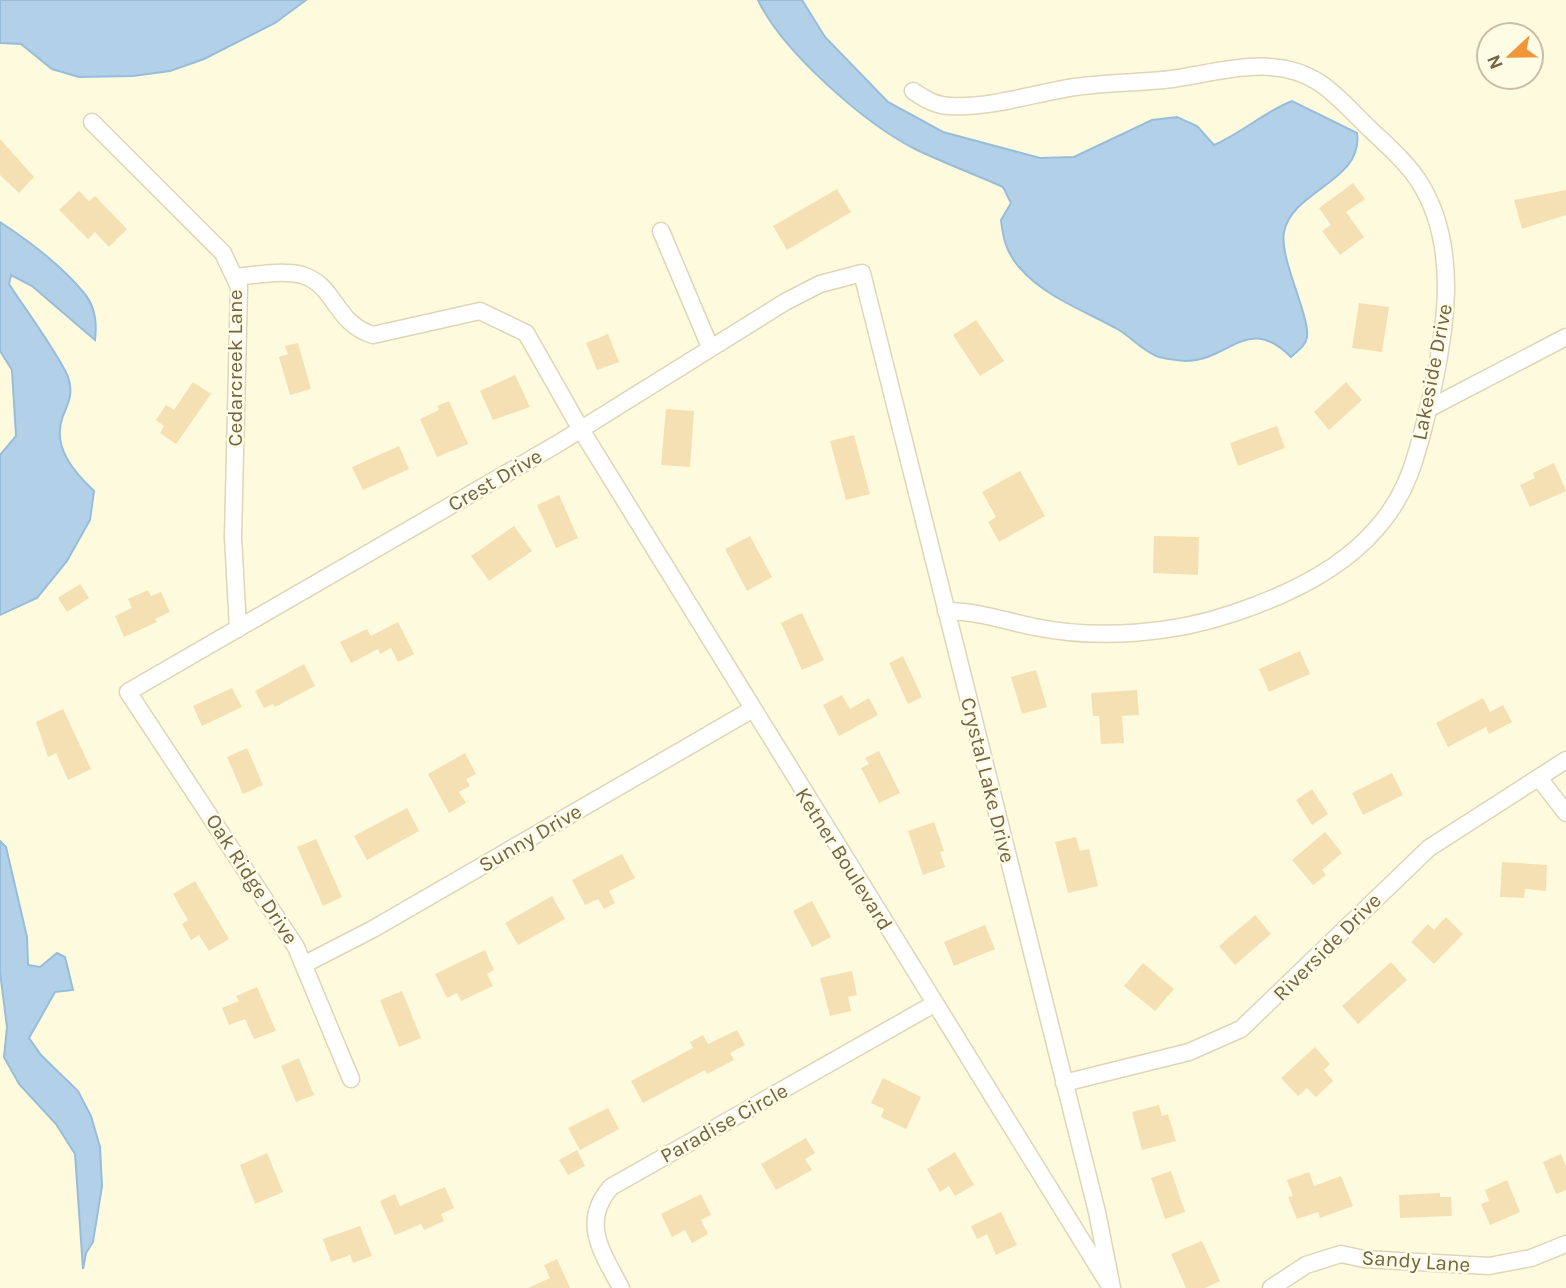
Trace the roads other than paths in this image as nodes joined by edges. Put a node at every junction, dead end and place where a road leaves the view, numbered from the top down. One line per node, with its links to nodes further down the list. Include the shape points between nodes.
1 (913, 91): 8 (street, Lakeside Drive, via 929,102 969,105 1077,87 1272,65 1318,81 1389,144 1430,202 1443,250 1447,293)
2 (92, 122): 5 (street, Cedarcreek Lane, via 223,253)
3 (661, 230): 7 (street)
4 (862, 273): 7 (street, Crest Drive, via 820,284); 10 (street, Crystal Lake Drive)
5 (235, 277): 9 (street, Ketner Boulevard, via 276,274 307,278 329,294 356,330 373,335 480,311 526,332); 11 (street, Cedarcreek Lane, via 239,287 233,537)
6 (1566, 337): 8 (street)
7 (710, 348): 9 (street, Crest Drive)
8 (1428, 409): 10 (street, Lakeside Drive, via 1412,473 1377,529 1329,568 1273,598 1187,625 1106,633 1068,632)
9 (580, 428): 11 (street, Crest Drive); 13 (street, Ketner Boulevard)
10 (946, 611): 20 (street, Crystal Lake Drive)
11 (238, 628): 12 (street, Crest Drive)
12 (128, 692): 17 (street, Oak Ridge Drive)
13 (752, 709): 17 (street, Sunny Drive); 18 (street, Ketner Boulevard)
14 (1566, 760): 15 (street, Riverside Drive)
15 (1539, 778): 16 (street); 20 (street, Riverside Drive, via 1429,848 1241,1029 1189,1052)
16 (1566, 813)
17 (305, 964): 19 (street, Oak Ridge Drive)
18 (934, 1004): 22 (street, Paradise Circle, via 611,1187 594,1213 595,1230); 23 (street, Ketner Boulevard)
19 (351, 1079)
20 (1064, 1083): 23 (street, Crystal Lake Drive)
21 (1566, 1244): 24 (street, Sandy Lane, via 1531,1258 1489,1266 1341,1254 1306,1265)
22 (621, 1288)
23 (1111, 1288)
24 (1271, 1288)

